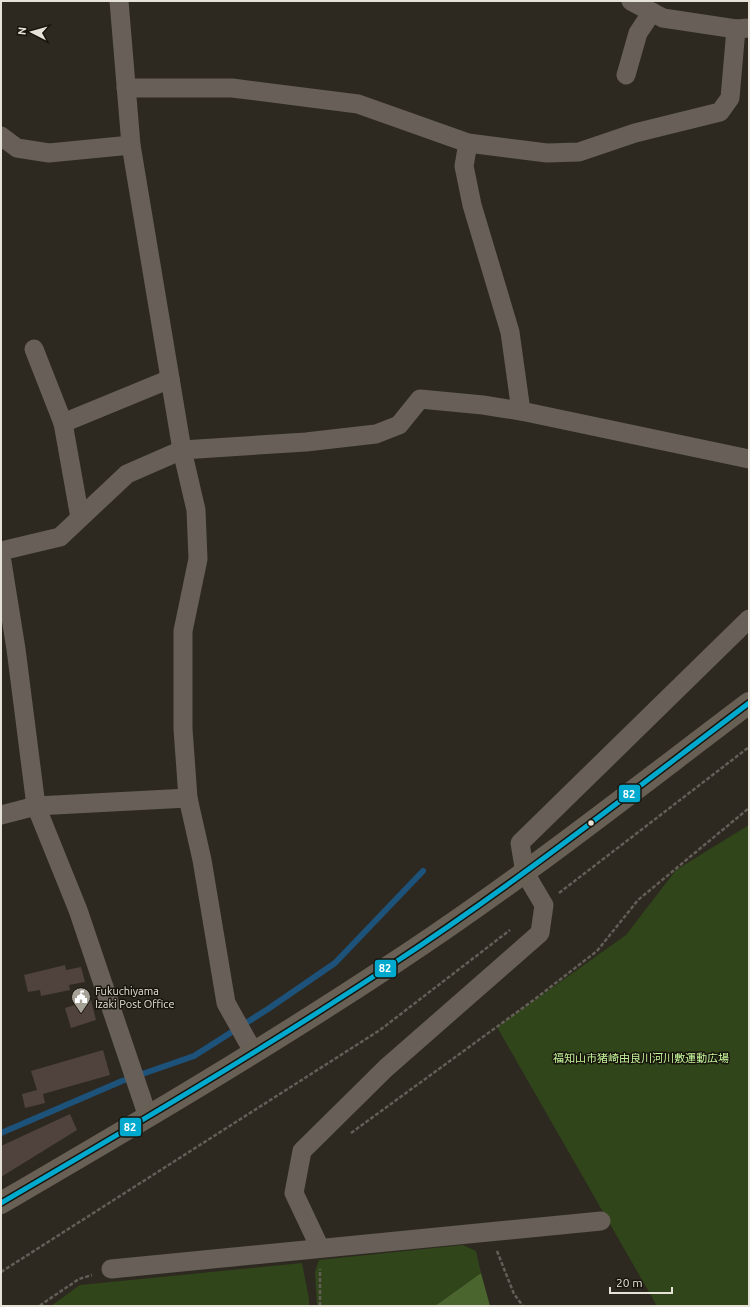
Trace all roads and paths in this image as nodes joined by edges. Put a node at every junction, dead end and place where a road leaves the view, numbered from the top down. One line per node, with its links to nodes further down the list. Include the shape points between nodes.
1 (119, 1): 6 (street)
2 (630, 1): 3 (street)
3 (652, 12): 4 (street, via 663,18); 5 (street, via 638,34)
4 (743, 28): 8 (street, via 730,98 720,112 634,133 579,152 547,153)
5 (626, 75)
6 (126, 88): 8 (street, via 232,88 358,104); 9 (street)
7 (1, 136): 9 (street, via 17,148 48,153)
8 (468, 143): 12 (street, via 464,166 472,205 510,332)
9 (131, 145): 11 (street)
10 (34, 349): 13 (street)
11 (170, 379): 13 (street); 14 (street)
12 (520, 411): 14 (street, via 420,399 399,425 376,434 306,442); 15 (street)
13 (63, 423): 16 (street)
14 (182, 450): 16 (street, via 127,474); 23 (street, via 196,510 198,559 183,631 182,729)
15 (749, 459)
16 (80, 518): 17 (street, via 60,537)
17 (1, 551)
18 (1, 560): 20 (street)
19 (749, 619): 27 (street, via 520,842)
20 (9, 651): 24 (street)
21 (749, 703): 27 (main road)
22 (749, 747): 28 (path)
23 (188, 798): 24 (street); 30 (street, via 202,860 226,1004)
24 (36, 806): 26 (street); 31 (street, via 78,910)
25 (749, 808): 32 (path, via 638,900 596,951 535,999)
26 (1, 815)
27 (524, 873): 28 (street); 30 (main road, via 393,964)
28 (544, 905): 36 (street, via 540,933 386,1068 302,1152 294,1193)
29 (512, 929): 38 (path, via 380,1030)
30 (254, 1053): 31 (main road)
31 (148, 1117): 33 (main road)
32 (349, 1134)
33 (1, 1203)
34 (601, 1221): 35 (street)
35 (489, 1232): 36 (street); 41 (path, via 514,1294)
36 (320, 1248): 37 (street); 40 (path)
37 (111, 1270): 39 (path, via 79,1279)
38 (1, 1272)
39 (40, 1306)
40 (320, 1306)
41 (523, 1306)

